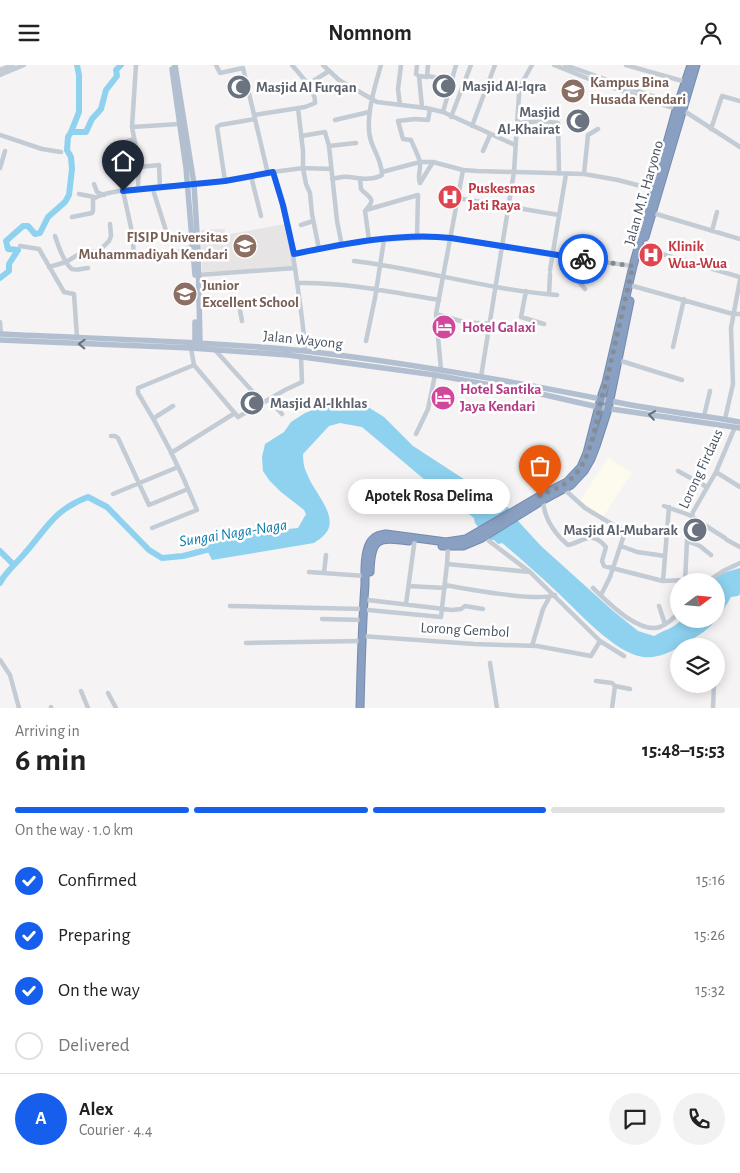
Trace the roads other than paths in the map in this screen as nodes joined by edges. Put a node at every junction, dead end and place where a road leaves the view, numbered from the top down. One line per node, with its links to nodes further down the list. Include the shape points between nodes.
1 (13, 65): 21 (street)
2 (24, 65): 23 (street)
3 (136, 65): 44 (street)
4 (173, 65): 42 (main road); 80 (main road)
5 (216, 65): 38 (street, via 222,73 243,68)
6 (292, 65): 28 (street)
7 (324, 65): 22 (street)
8 (381, 65): 29 (street)
9 (402, 65): 31 (street, via 398,89)
10 (417, 65): 24 (street)
11 (428, 65): 25 (street)
12 (456, 65): 26 (street)
13 (471, 65): 39 (street)
14 (495, 65): 43 (street)
15 (532, 65): 41 (street, via 519,94)
16 (554, 65): 34 (street)
17 (565, 65): 34 (street)
18 (626, 65): 27 (street)
19 (691, 65): 27 (highway, Jalan M.T. Haryono)
20 (696, 65): 34 (highway, Jalan M.T. Haryono)
21 (0, 70)
22 (329, 71): 28 (street); 29 (street)
23 (0, 75)
24 (419, 76): 25 (street); 32 (street)
25 (427, 76): 26 (street)
26 (451, 81): 37 (street)
27 (686, 82): 34 (highway, Jalan M.T. Haryono)
28 (308, 85): 33 (street, via 316,102)
29 (373, 99): 31 (street); 36 (street)
30 (740, 101): 46 (street, via 722,95)
31 (400, 105): 32 (street)
32 (422, 107): 35 (street)
33 (298, 108): 38 (street); 49 (street)
34 (680, 108): 46 (street); 83 (highway, Jalan M.T. Haryono)
35 (430, 109): 37 (street); 61 (street, via 428,120 398,121 403,139 411,140)
36 (370, 112): 40 (street); 69 (street, via 371,141)
37 (443, 113): 39 (street)
38 (254, 117): 71 (street); 78 (street, via 216,127)
39 (451, 117): 43 (street)
40 (335, 120)
41 (518, 123): 52 (street); 72 (street, via 558,123)
42 (179, 124): 44 (street); 80 (main road)
43 (472, 126): 48 (street)
44 (132, 127): 50 (street)
45 (598, 129): 74 (street, via 588,135)
46 (711, 129): 55 (street)
47 (0, 135): 59 (street)
48 (490, 135): 52 (street); 58 (street)
49 (301, 136): 54 (street, via 325,132); 66 (street)
50 (133, 139): 53 (street); 56 (street)
51 (356, 143): 54 (street)
52 (515, 145): 70 (street)
53 (115, 146)
54 (329, 146): 67 (street)
55 (740, 147)
56 (136, 150): 63 (street); 64 (street)
57 (5, 151): 60 (street)
58 (483, 151)
59 (61, 152)
60 (1, 157): 65 (street)
61 (420, 162): 62 (street); 62 (street, via 420,183); 69 (street)
62 (433, 162): 68 (street)
63 (109, 163)
64 (139, 167): 81 (street, via 159,165); 82 (street)
65 (0, 168)
66 (303, 168): 67 (street); 71 (street); 97 (street)
67 (331, 169): 76 (street)
68 (463, 169): 70 (street); 89 (street)
69 (382, 172): 77 (street, via 378,177)
70 (514, 172): 72 (street); 90 (street)
71 (270, 173): 75 (street); 114 (street, via 283,205)
72 (559, 174): 73 (street)
73 (566, 174): 74 (street); 94 (street)
74 (584, 174): 83 (street)
75 (251, 177): 78 (street); 95 (street)
76 (332, 179): 77 (street); 110 (street)
77 (360, 179): 91 (street, via 362,190 372,201)
78 (225, 181): 80 (street)
79 (94, 184): 87 (street, via 97,191)
80 (191, 185): 81 (street); 101 (main road); 126 (main road)
81 (160, 187): 82 (street)
82 (138, 189): 84 (street)
83 (657, 190): 93 (highway, Jalan M.T. Haryono); 122 (highway, Jalan M.T. Haryono)
84 (123, 191): 87 (street); 117 (street, via 134,255)
85 (154, 193): 101 (street, via 169,240)
86 (79, 195): 88 (street)
87 (105, 195): 88 (street)
88 (94, 197): 96 (street, via 92,213)
89 (457, 198): 90 (street); 104 (street)
90 (507, 207): 94 (street); 111 (street)
91 (366, 210): 103 (street, via 418,195); 106 (street)
92 (717, 211): 100 (street)
93 (653, 213): 100 (street); 112 (highway, Jalan M.T. Haryono)
94 (558, 215): 115 (street)
95 (261, 216)
96 (72, 217)
97 (313, 221): 99 (street); 113 (street)
98 (110, 225): 119 (street, via 111,236 100,251 84,251)
99 (301, 225)
100 (712, 231): 105 (street)
101 (192, 234): 109 (main road)
102 (55, 236): 119 (street)
103 (416, 237): 104 (street); 107 (street)
104 (451, 238): 111 (street); 127 (street)
105 (740, 239)
106 (370, 240): 107 (street); 110 (street)
107 (384, 240): 121 (street)
108 (20, 246): 123 (street, via 39,249)
109 (194, 246): 118 (street); 152 (main road)
110 (342, 246): 113 (street)
111 (502, 247): 115 (street); 130 (street)
112 (642, 248): 128 (street); 131 (highway, Jalan M.T. Haryono)
113 (319, 249): 114 (street)
114 (294, 254): 125 (street)
115 (552, 255): 116 (street); 135 (street)
116 (579, 258): 122 (street); 133 (street, via 577,279)
117 (115, 259)
118 (160, 259)
119 (66, 261): 123 (street); 124 (street, via 73,269)
120 (354, 261): 121 (street)
121 (381, 264): 127 (street); 132 (street)
122 (633, 266): 166 (highway, Jalan M.T. Haryono)
123 (49, 267): 150 (street, via 65,293 75,295)
124 (88, 268)
125 (295, 268): 126 (street); 129 (street)
126 (198, 275): 140 (main road)
127 (443, 276): 130 (street); 138 (street)
128 (740, 279): 144 (street)
129 (297, 283): 132 (street, via 320,282); 158 (street, via 303,324)
130 (496, 286): 134 (street); 147 (street)
131 (633, 286): 137 (street); 159 (highway, Jalan M.T. Haryono)
132 (376, 289): 138 (street); 153 (street)
133 (585, 289)
134 (526, 291): 135 (street); 148 (street, via 521,317)
135 (549, 294): 136 (street)
136 (557, 295)
137 (684, 299): 144 (street); 155 (street)
138 (439, 300): 143 (street)
139 (261, 301): 141 (street)
140 (199, 305): 141 (street); 152 (main road)
141 (239, 305): 145 (street)
142 (740, 313): 144 (street)
143 (436, 314): 147 (street, via 464,322); 161 (street)
144 (733, 314): 177 (street, via 733,384)
145 (242, 321)
146 (0, 322): 149 (street)
147 (490, 324): 163 (street)
148 (544, 324)
149 (0, 334): 150 (main road, Jalan Wayong)
150 (77, 337): 154 (main road, Jalan Wayong)
151 (0, 340): 154 (main road, Jalan Wayong, one-way to 151)
152 (197, 341): 154 (main road, Jalan Wayong); 158 (main road, Jalan Wayong)
153 (366, 341)
154 (120, 342): 156 (main road, Jalan Wayong)
155 (673, 347)
156 (190, 348): 157 (main road, Jalan Wayong); 160 (street)
157 (215, 350): 158 (main road, Jalan Wayong); 169 (street)
158 (303, 354): 161 (main road, Jalan Wayong); 162 (main road, Jalan Wayong); 167 (street, via 302,382)
159 (618, 360): 164 (street); 168 (highway, Jalan M.T. Haryono)
160 (194, 365): 173 (street); 176 (street, via 138,388)
161 (441, 370): 163 (main road, Jalan Wayong)
162 (435, 375): 171 (main road, Jalan Wayong); 180 (street, via 428,409)
163 (481, 377): 166 (main road, Jalan Wayong)
164 (682, 380)
165 (710, 391): 175 (street)
166 (601, 398): 168 (main road, Jalan Wayong); 171 (highway, Jalan M.T. Haryono)
167 (269, 400): 169 (street); 174 (street)
168 (610, 400): 172 (highway, Jalan M.T. Haryono); 175 (main road, Jalan Wayong)
169 (263, 403): 173 (street, via 238,417)
170 (173, 406): 176 (street)
171 (598, 407): 172 (main road, Jalan Wayong); 193 (highway, Jalan M.T. Haryono, via 588,453 575,475)
172 (608, 409): 179 (main road, Jalan Wayong, one-way to 172); 190 (highway, Jalan M.T. Haryono, via 591,459 576,481)
173 (235, 413): 182 (street)
174 (282, 414)
175 (704, 416): 177 (main road, Jalan Wayong)
176 (154, 418): 182 (street)
177 (725, 419): 178 (main road, Jalan Wayong)
178 (740, 422)
179 (737, 427): 185 (street, Lorong Firdaus)
180 (416, 434)
181 (112, 436): 186 (street, via 118,438)
182 (171, 453): 183 (street)
183 (178, 467): 186 (street); 189 (street)
184 (678, 471): 187 (street)
185 (716, 472): 187 (street, Lorong Firdaus); 188 (street)
186 (138, 483): 189 (street, via 149,505); 191 (street)
187 (707, 487): 194 (street, Lorong Firdaus)
188 (740, 487)
189 (188, 489): 195 (street, via 196,511)
190 (564, 489): 192 (highway, Jalan M.T. Haryono); 199 (street, via 579,504 625,532)
191 (113, 494)
192 (543, 500): 193 (highway, Jalan M.T. Haryono); 207 (street, via 546,517 564,541 570,545 585,537 602,542 607,549 603,565)
193 (516, 514): 196 (highway, Jalan M.T. Haryono)
194 (692, 516): 198 (street, Lorong Firdaus); 201 (street); 204 (street, via 666,506)
195 (152, 528)
196 (483, 537): 197 (highway, via 457,542); 200 (highway, via 463,546); 209 (street)
197 (415, 540): 200 (highway); 213 (highway, via 386,534 373,538 368,547); 216 (street); 222 (highway, via 384,539 375,544)
198 (687, 541): 203 (street); 211 (street, Lorong Firdaus)
199 (621, 546): 204 (street); 207 (street)
200 (448, 547): 206 (street)
201 (740, 547)
202 (326, 555): 210 (street)
203 (712, 555)
204 (665, 556): 214 (street)
205 (740, 563): 212 (street)
206 (447, 564): 209 (street); 217 (street)
207 (613, 569): 214 (street); 220 (street)
208 (309, 572): 210 (street)
209 (530, 572): 219 (street)
210 (324, 573): 213 (street)
211 (685, 573)
212 (720, 573)
213 (365, 576): 226 (highway)
214 (663, 581): 215 (street)
215 (670, 581)
216 (409, 586): 217 (street); 223 (street)
217 (445, 587): 221 (street); 227 (street)
218 (593, 588): 220 (street)
219 (555, 595): 221 (street); 234 (street)
220 (601, 595): 232 (street, via 638,624 652,628)
221 (549, 598): 236 (street)
222 (368, 600): 223 (street); 226 (highway)
223 (406, 604): 227 (street)
224 (230, 606): 226 (street)
225 (659, 606): 232 (street)
226 (365, 609): 227 (street, via 440,618); 230 (highway); 233 (highway)
227 (442, 609): 228 (street, via 465,606)
228 (483, 609)
229 (322, 619): 230 (street)
230 (362, 620): 233 (highway)
231 (670, 620): 232 (street)
232 (665, 624)
233 (363, 638): 235 (street, Lorong Gembol); 236 (street, Lorong Gembol); 249 (highway); 250 (highway)
234 (600, 641): 236 (street, Lorong Gembol, via 591,656); 237 (street)
235 (246, 643)
236 (532, 646)
237 (624, 656)
238 (0, 660): 246 (street, via 10,675)
239 (490, 663): 251 (street)
240 (596, 681): 241 (street)
241 (615, 686): 242 (street); 252 (street)
242 (630, 689)
243 (82, 691): 247 (street)
244 (108, 693): 248 (street)
245 (714, 693): 253 (street)
246 (19, 708)
247 (88, 708)
248 (116, 708)
249 (360, 708)
250 (365, 708)
251 (497, 708)
252 (612, 708)
253 (714, 708)

